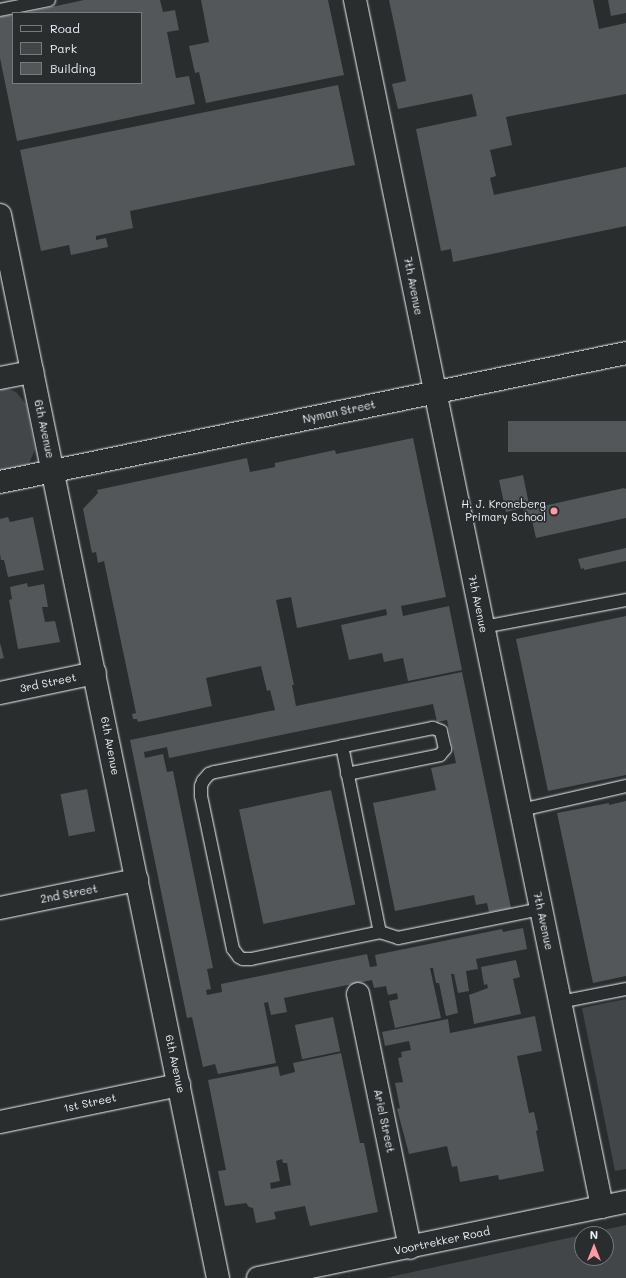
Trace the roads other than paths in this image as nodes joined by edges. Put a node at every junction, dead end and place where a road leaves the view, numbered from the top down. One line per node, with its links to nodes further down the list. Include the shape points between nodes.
1 (49, 0): 3 (lane)
2 (355, 0): 8 (street, 7th Avenue)
3 (0, 10)
4 (0, 215): 6 (street, 6th Avenue)
5 (626, 353): 8 (street, Nyman Street)
6 (32, 372): 7 (street); 9 (street, 6th Avenue)
7 (0, 378)
8 (435, 392): 9 (street, Nyman Street); 12 (street, 7th Avenue)
9 (53, 471): 10 (street, Nyman Street); 13 (street, 6th Avenue)
10 (0, 482)
11 (626, 600): 12 (lane)
12 (483, 627): 18 (street, 7th Avenue)
13 (95, 673): 14 (street, 3rd Street); 19 (street, 6th Avenue)
14 (0, 693)
15 (342, 746): 16 (lane); 16 (lane, via 433,728 439,729 442,733 445,749 440,755); 22 (lane, via 210,774 201,786 204,811 233,949 239,957 251,959)
16 (347, 774): 22 (lane)
17 (626, 786): 18 (lane)
18 (520, 810): 21 (street, 7th Avenue)
19 (137, 880): 20 (street, 2nd Street); 26 (street, 6th Avenue)
20 (0, 908)
21 (541, 909): 22 (lane, via 398,938); 25 (street, 7th Avenue)
22 (380, 932)
23 (626, 989): 25 (lane)
24 (358, 994): 30 (street, Ariel Street)
25 (560, 1002): 29 (street, 7th Avenue)
26 (179, 1085): 27 (street, 1st Street); 31 (street, 6th Avenue)
27 (0, 1122)
28 (626, 1202): 29 (street, Voortrekker Road)
29 (602, 1207): 30 (street, Voortrekker Road)
30 (410, 1248): 32 (street, Voortrekker Road)
31 (218, 1278)
32 (258, 1278)

